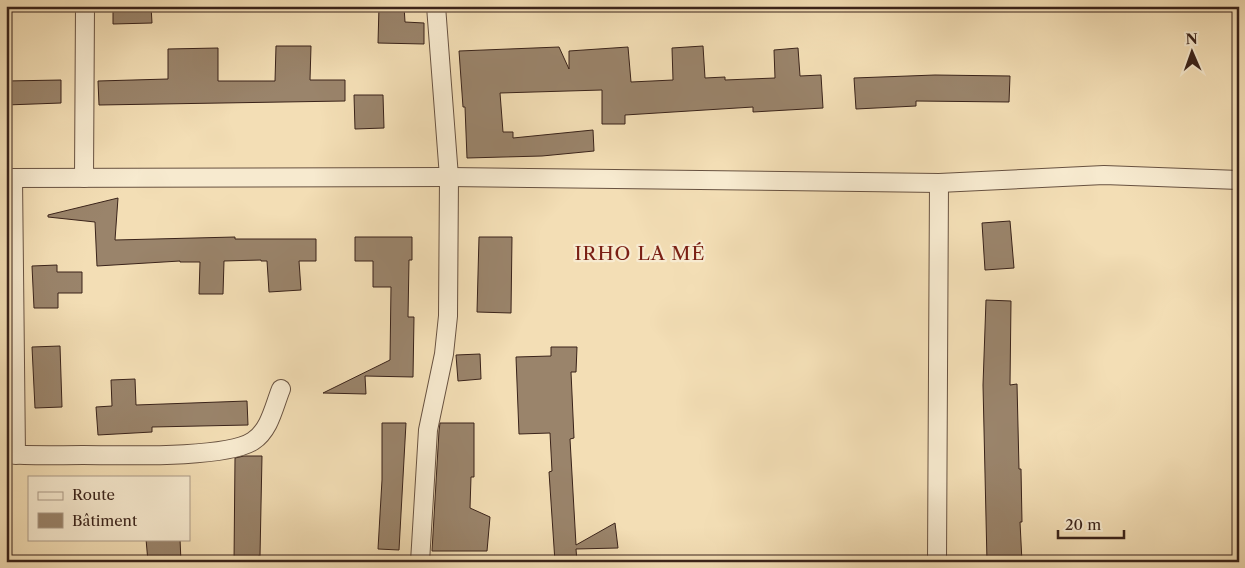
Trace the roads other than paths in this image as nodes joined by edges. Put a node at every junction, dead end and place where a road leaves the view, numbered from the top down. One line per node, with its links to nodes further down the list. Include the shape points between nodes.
1 (85, 6): 5 (street)
2 (436, 6): 3 (street)
3 (449, 177): 5 (street); 7 (street); 10 (street, via 448,316 444,354 428,430)
4 (9, 178): 5 (street); 9 (street)
5 (84, 178)
6 (1239, 180): 7 (street, via 1104,176)
7 (939, 183): 11 (street)
8 (281, 388): 9 (street, via 266,429 252,442 231,449 130,455)
9 (11, 455)
10 (420, 562)
11 (937, 562)

